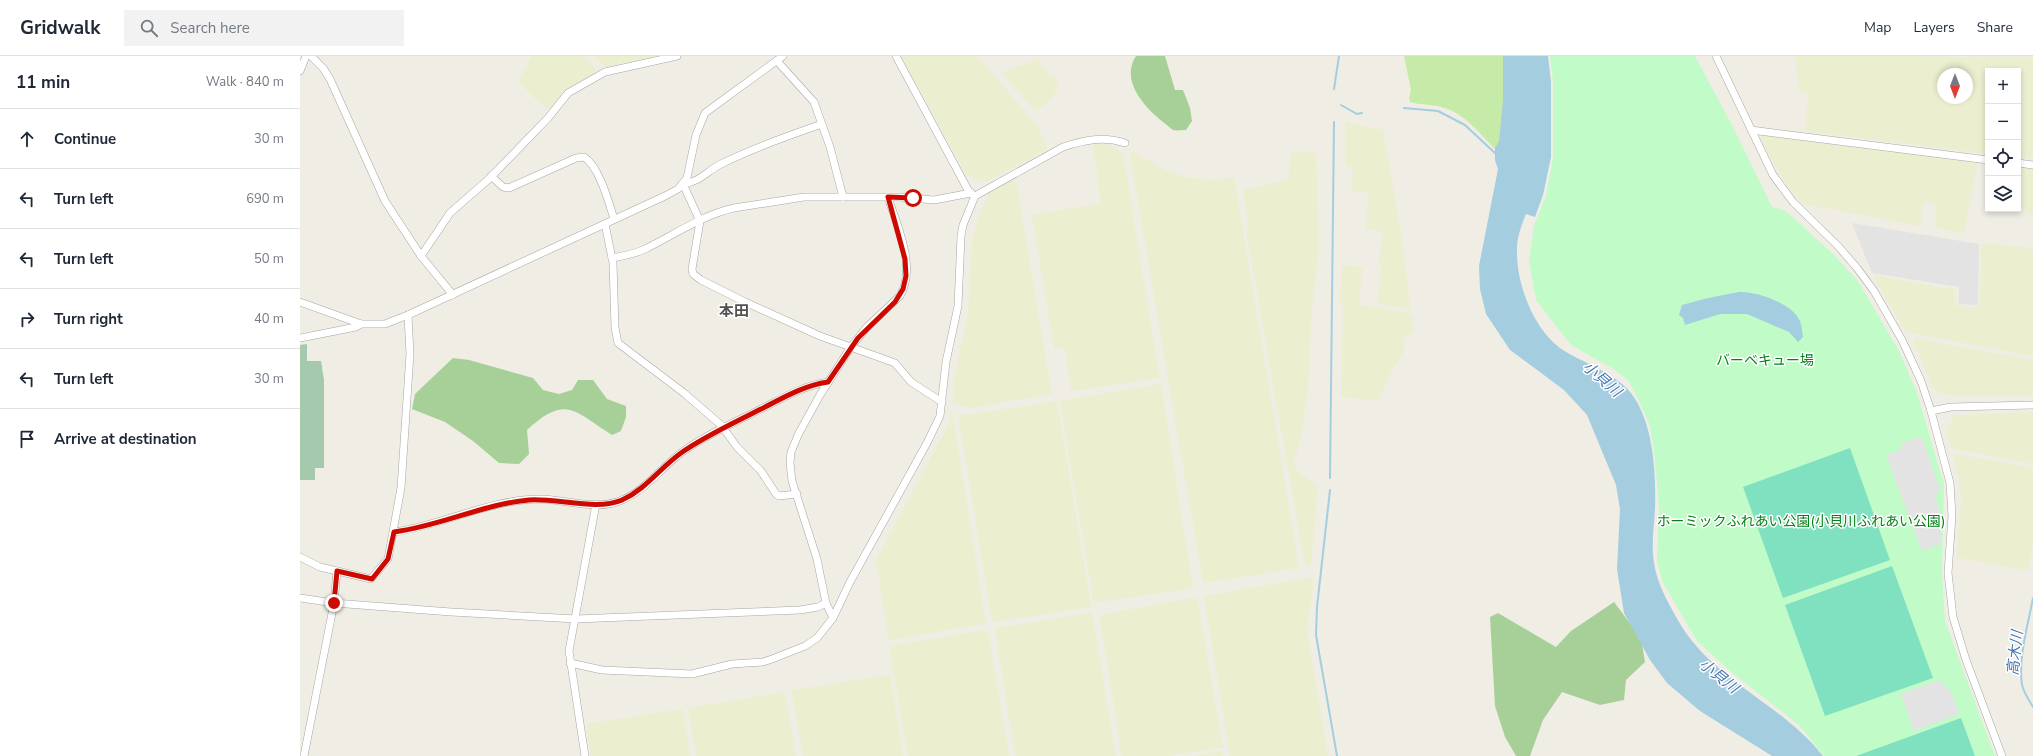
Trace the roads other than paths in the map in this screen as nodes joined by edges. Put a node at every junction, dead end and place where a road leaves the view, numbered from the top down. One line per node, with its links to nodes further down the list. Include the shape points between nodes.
1 (306, 56): 8 (street)
2 (311, 56): 23 (street, via 330,79 385,201)
3 (677, 56): 15 (street, via 604,72 568,94)
4 (783, 56): 7 (street)
5 (896, 56): 17 (street)
6 (1716, 56): 10 (street)
7 (777, 61): 9 (street, via 811,98); 16 (street, via 705,113 698,130 689,174)
8 (300, 71)
9 (822, 124): 16 (street, via 745,153 715,168 701,179); 18 (street)
10 (1751, 130): 12 (street); 34 (street, via 1782,190 1838,246 1874,291 1910,356)
11 (1125, 142): 17 (street, via 1097,138 1076,142)
12 (1985, 160)
13 (2021, 164): 14 (street)
14 (2033, 165)
15 (491, 176): 20 (street, via 503,187 509,188 576,158 584,157 589,161 602,185); 23 (street, via 450,213)
16 (683, 184): 20 (street, via 665,196); 21 (street)
17 (973, 195): 19 (street, via 934,200); 32 (street, via 961,236 958,306 946,362)
18 (843, 197): 19 (street); 21 (street, via 804,197 746,205 724,210)
19 (888, 197): 30 (street, via 904,252 905,284 900,296 867,327)
20 (614, 219): 22 (street)
21 (700, 221): 24 (street, via 644,250); 30 (street, via 692,269 696,276 745,302)
22 (605, 224): 24 (street); 25 (street)
23 (420, 256): 25 (street)
24 (612, 258): 35 (street, via 618,344 684,392)
25 (453, 295): 27 (street)
26 (300, 302): 28 (street)
27 (408, 315): 28 (street, via 385,324); 38 (street, via 410,354 400,488)
28 (361, 324): 29 (street)
29 (300, 338)
30 (851, 347): 31 (street); 32 (street, via 895,363 911,382)
31 (828, 382): 35 (street, via 793,392); 36 (street, via 798,433 791,452 791,478)
32 (942, 402): 44 (street, via 937,423 890,506)
33 (2033, 405): 34 (street, via 1951,407)
34 (1931, 411): 49 (street, via 1948,472 1952,498 1948,573 1953,616 1966,660)
35 (723, 429): 36 (street, via 761,471 776,494); 37 (street, via 682,453 644,488 617,502)
36 (797, 494): 43 (street)
37 (596, 504): 38 (street, via 542,500 507,502 426,527); 45 (street)
38 (394, 532): 40 (street, via 388,559 372,579)
39 (300, 557): 40 (street, via 320,567)
40 (337, 571): 42 (street)
41 (300, 598): 42 (street)
42 (334, 603): 45 (street); 47 (street)
43 (826, 603): 44 (street); 45 (street, via 800,610)
44 (833, 618): 46 (street, via 817,638 782,656 763,662 723,666 697,674 602,670)
45 (576, 619): 46 (street, via 569,651)
46 (570, 663): 48 (street)
47 (304, 756)
48 (584, 756)
49 (2002, 756)

